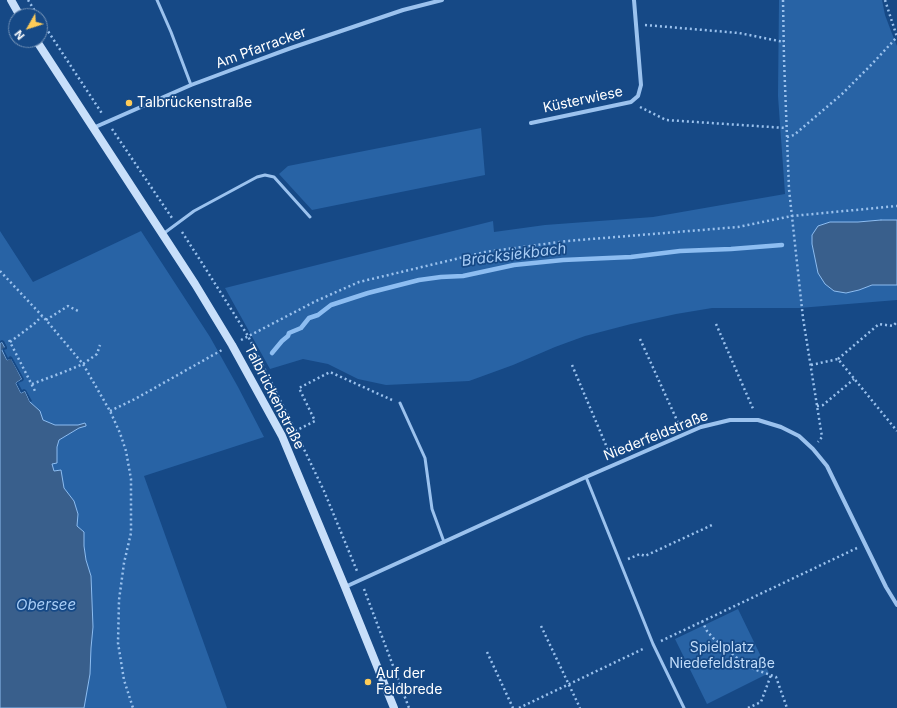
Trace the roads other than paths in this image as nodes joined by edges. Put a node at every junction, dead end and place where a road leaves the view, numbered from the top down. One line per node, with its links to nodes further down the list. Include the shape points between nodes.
1 (157, 0): 5 (lane)
2 (442, 0): 5 (street, Am Pfarracker, via 403,10)
3 (634, 0): 6 (street, Küsterwiese, via 641,85 638,96 631,102)
4 (41, 48): 7 (main road, Talbrückenstraße)
5 (191, 85): 7 (street, Am Pfarracker)
6 (530, 123)
7 (93, 128): 9 (main road, Talbrückenstraße)
8 (310, 217): 9 (lane, via 274,177 265,175 194,211)
9 (163, 234): 13 (main road, Talbrückenstraße, via 232,345 282,436)
10 (400, 403): 12 (lane, via 425,458 432,509)
11 (586, 477): 12 (street, Niederfeldstraße); 14 (street, Niederfeldstraße, via 701,427 730,420 758,420 781,427 798,436 827,466); 16 (lane, via 653,644)
12 (444, 542): 13 (street, Niederfeldstraße)
13 (345, 587): 15 (main road, Talbrückenstraße)
14 (897, 605)
15 (394, 708)
16 (684, 708)

